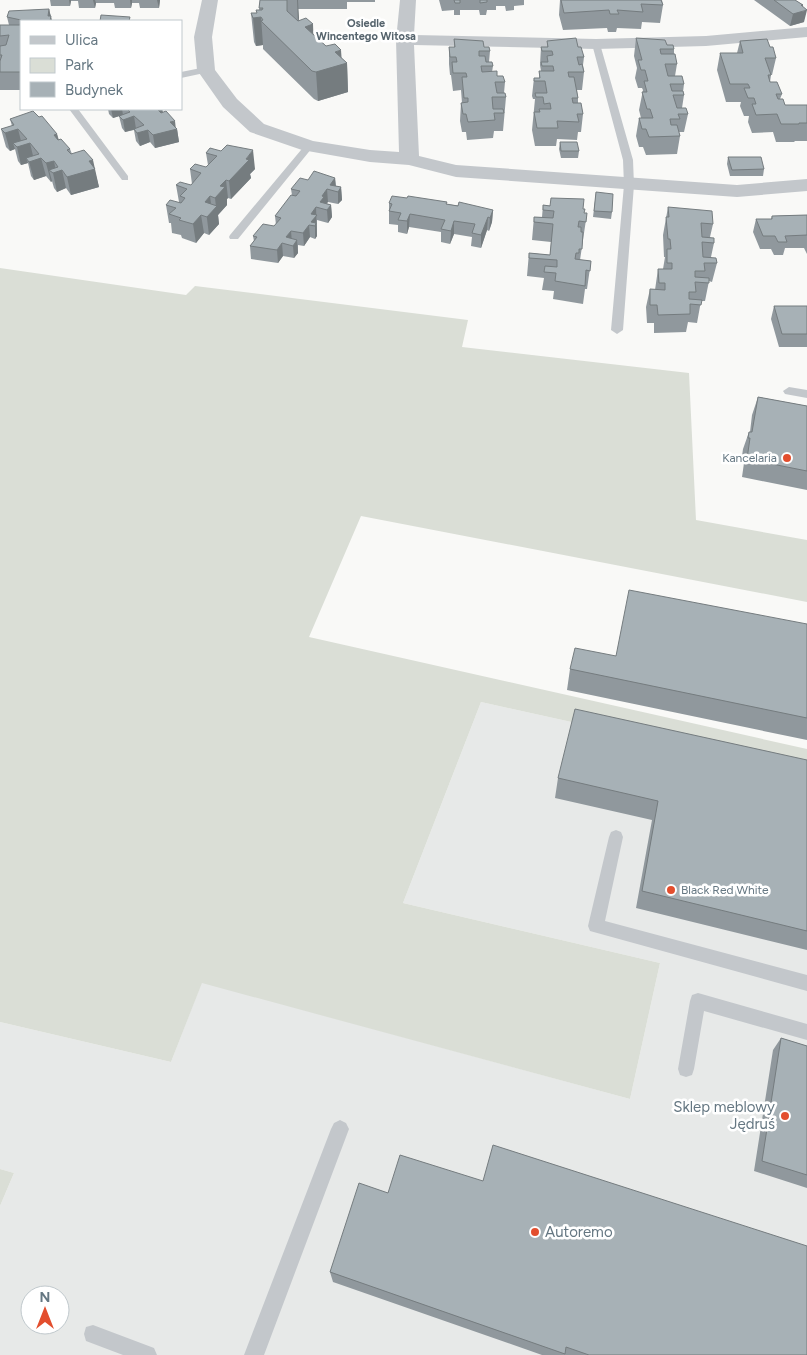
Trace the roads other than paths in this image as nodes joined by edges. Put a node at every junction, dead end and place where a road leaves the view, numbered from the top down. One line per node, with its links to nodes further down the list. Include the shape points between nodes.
1 (210, 0): 6 (street, via 203,37)
2 (408, 0): 4 (street)
3 (807, 32): 5 (street, via 706,41)
4 (405, 40): 5 (street); 10 (street)
5 (596, 44): 12 (lane, via 628,160)
6 (206, 70): 7 (lane); 9 (street, via 230,103 256,128)
7 (182, 75)
8 (74, 110): 11 (lane)
9 (309, 146): 10 (street); 14 (lane)
10 (409, 159): 12 (street, via 456,171)
11 (125, 178)
12 (629, 185): 13 (street, via 737,191); 15 (lane)
13 (807, 186)
14 (234, 237)
15 (616, 330)
16 (789, 391): 17 (lane)
17 (807, 394)
18 (616, 837): 19 (lane, via 596,926)
19 (807, 983)
20 (807, 1032): 21 (lane, via 698,1001)
21 (686, 1069)
22 (340, 1129): 25 (lane)
23 (94, 1334): 24 (lane)
24 (147, 1355)
25 (254, 1355)

